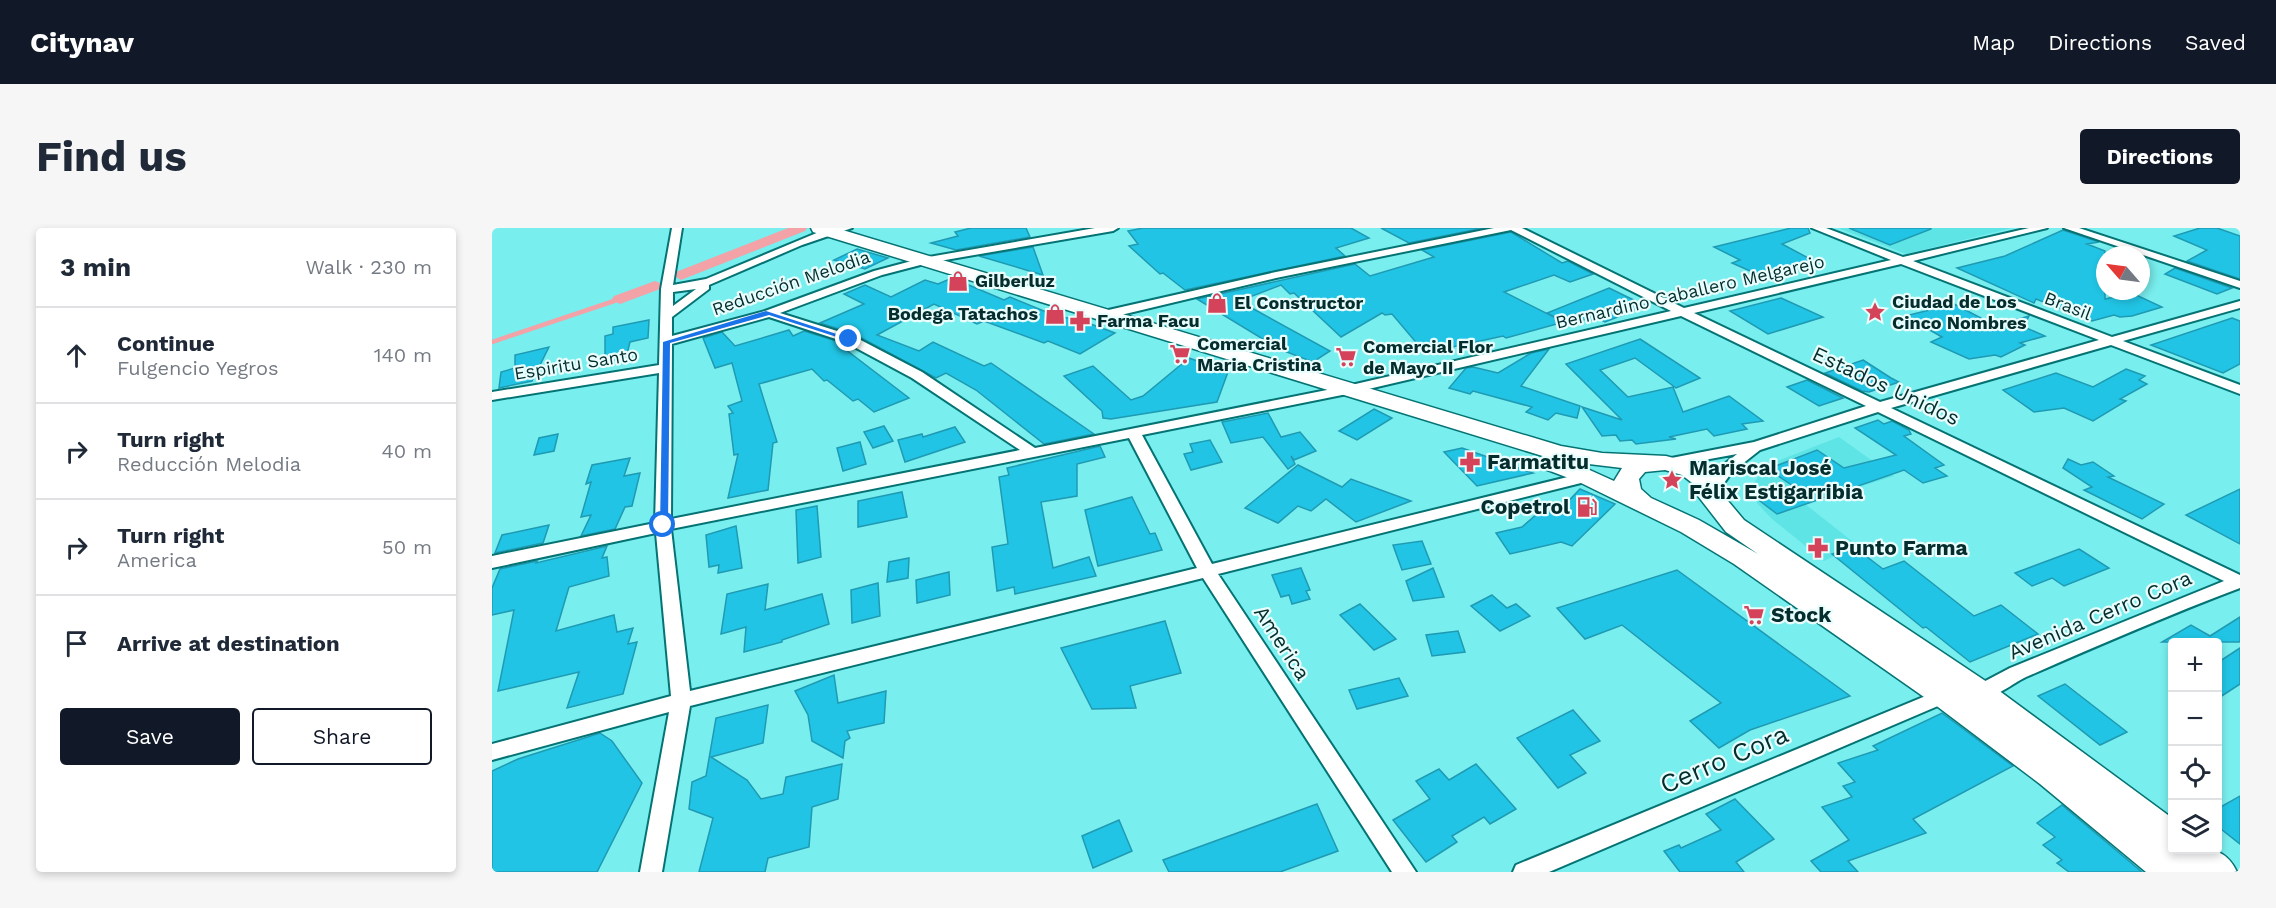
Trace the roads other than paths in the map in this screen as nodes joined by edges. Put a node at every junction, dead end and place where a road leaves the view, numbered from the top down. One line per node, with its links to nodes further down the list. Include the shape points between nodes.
1 (677, 228): 13 (street)
2 (1113, 228): 9 (street, Reducción Melodia)
3 (1509, 228): 18 (street)
4 (1514, 228): 15 (street, Estados Unidos)
5 (1817, 228): 10 (street, Brasil)
6 (2042, 228): 10 (street, Bernardino Caballero Melgarejo)
7 (2069, 228): 12 (street)
8 (833, 229): 9 (highway); 11 (street)
9 (927, 260): 16 (street, Reducción Melodia, via 878,273); 18 (highway)
10 (1904, 262): 15 (street, Bernardino Caballero Melgarejo); 19 (street, Brasil)
11 (710, 283): 13 (street); 17 (street)
12 (2240, 285)
13 (667, 289): 17 (street)
14 (2240, 304): 19 (street)
15 (1679, 312): 22 (street, Bernardino Caballero Melgarejo); 25 (street, Estados Unidos)
16 (769, 313): 20 (street, Reducción Melodia); 28 (street, via 849,339 878,354 935,386)
17 (666, 315): 20 (street)
18 (1104, 315): 22 (highway)
19 (2109, 341): 23 (street, Brasil); 25 (street)
20 (666, 342): 21 (street)
21 (666, 368): 24 (street, Espiritu Santo); 33 (street)
22 (1347, 390): 26 (street, Bernardino Caballero Melgarejo); 29 (highway, via 1398,402 1558,453); 30 (highway, via 1389,409)
23 (2240, 390)
24 (492, 396)
25 (1878, 407): 27 (street); 36 (street, Estados Unidos)
26 (1133, 431): 28 (street, Bernardino Caballero Melgarejo); 35 (street, America)
27 (1757, 446): 29 (street); 31 (street, via 1726,469)
28 (1032, 452): 33 (street, Bernardino Caballero Melgarejo)
29 (1661, 463): 31 (highway, via 1691,470); 32 (highway, via 1636,467 1626,478 1629,492)
30 (1588, 477): 32 (highway); 35 (street)
31 (1711, 493): 32 (highway, via 1708,503 1687,513); 37 (highway, via 1735,526 1763,547)
32 (1649, 507): 38 (highway, via 1744,558)
33 (663, 525): 34 (street, Bernardino Caballero Melgarejo); 39 (street)
34 (492, 562)
35 (1208, 572): 39 (street); 44 (street, America)
36 (2240, 582): 37 (street, Avenida Cerro Cora, via 2017,673)
37 (1979, 693): 41 (highway)
38 (1945, 695): 45 (street, Cerro Cora); 46 (highway)
39 (681, 701): 40 (street); 43 (street)
40 (492, 752)
41 (2168, 835)
42 (2195, 854): 47 (highway)
43 (651, 872)
44 (1405, 872)
45 (1524, 872)
46 (2174, 872)
47 (2218, 872)

